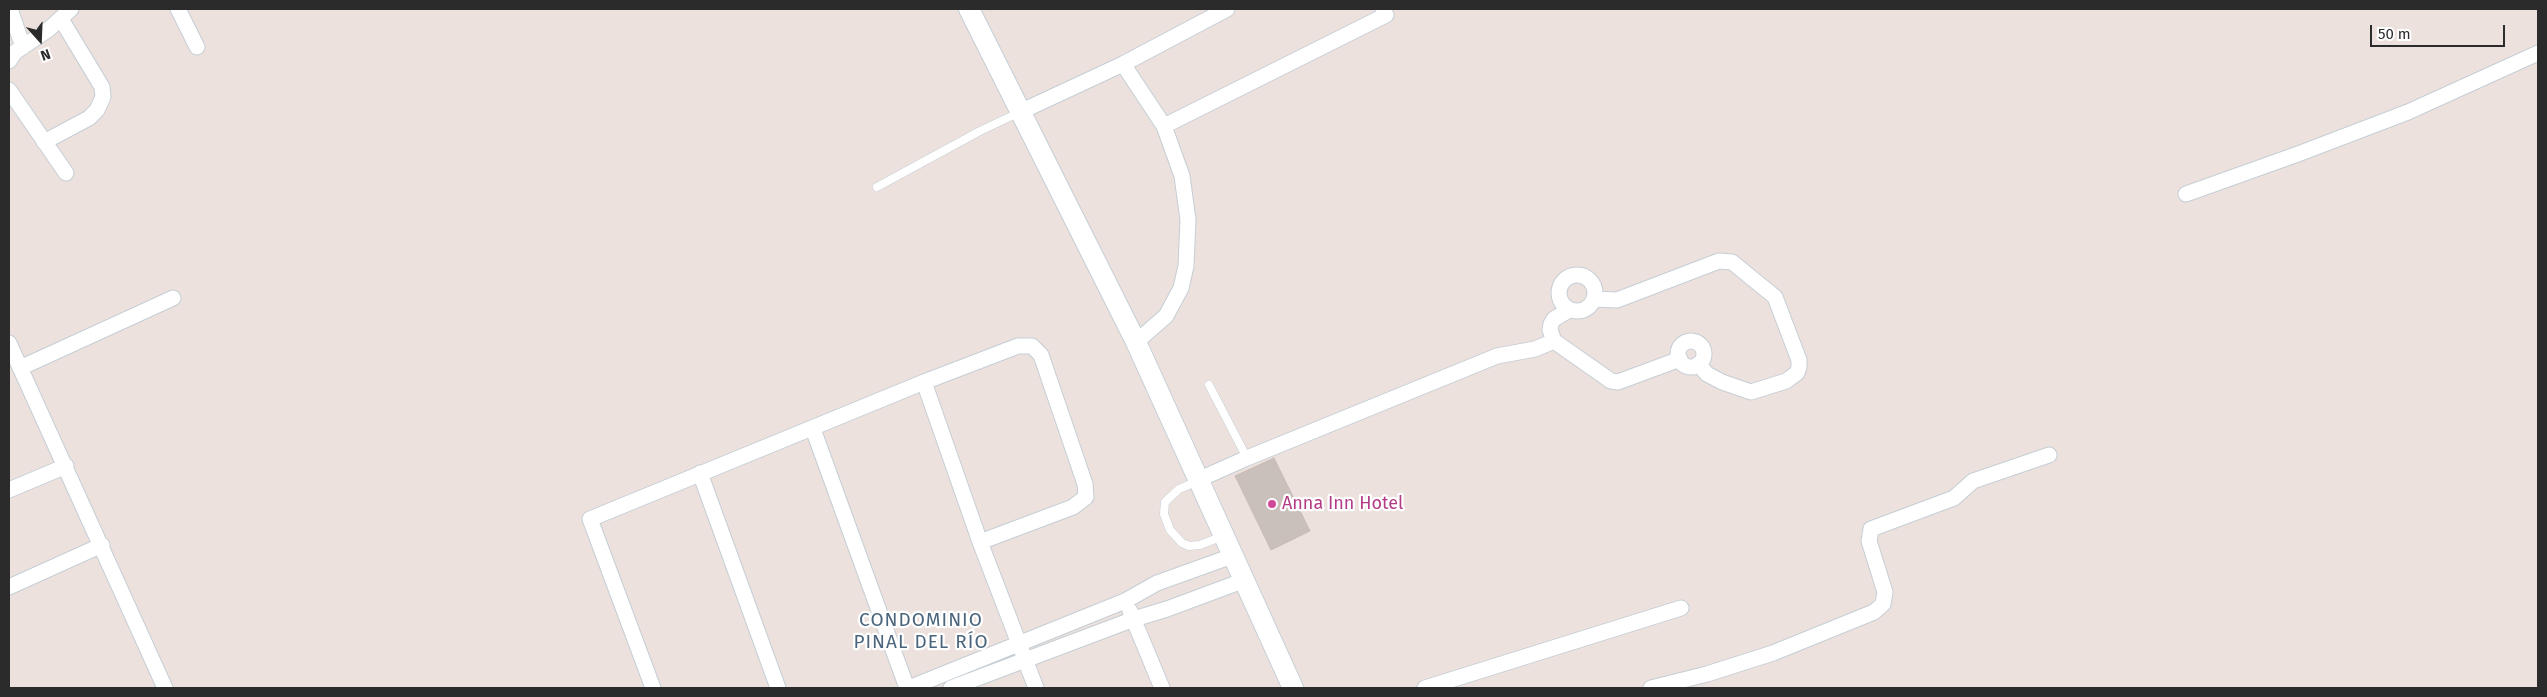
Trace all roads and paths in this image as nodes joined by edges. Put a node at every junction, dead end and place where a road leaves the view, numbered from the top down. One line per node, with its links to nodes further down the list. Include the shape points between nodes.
1 (10, 9): 7 (street)
2 (178, 9): 8 (street)
3 (969, 9): 13 (main road)
4 (1227, 9): 11 (street)
5 (1383, 9): 14 (street, via 1386,15)
6 (66, 14): 7 (street); 15 (street, via 104,97 88,118)
7 (23, 46): 10 (street)
8 (197, 47)
9 (2538, 53): 18 (street, via 2408,112)
10 (9, 61)
11 (1122, 64): 13 (street); 14 (street)
12 (9, 90): 15 (street)
13 (1022, 111): 17 (lane); 23 (main road)
14 (1164, 126): 23 (street, via 1182,176 1186,198 1186,266 1182,288 1166,316)
15 (44, 142): 16 (street)
16 (66, 173)
17 (878, 187)
18 (2186, 194)
19 (173, 298): 27 (street)
20 (1594, 299): 21 (street, via 1582,311); 21 (street, via 1592,282 1582,276 1570,276 1560,284 1558,296); 26 (street, via 1617,300 1719,261 1732,262 1775,297 1799,360 1799,368 1786,381 1751,392 1722,382)
21 (1570, 310): 22 (street, via 1551,324)
22 (1554, 341): 25 (street, via 1614,383); 32 (street, via 1535,349 1497,356)
23 (1136, 342): 35 (main road)
24 (9, 343): 27 (street)
25 (1680, 358): 26 (street, via 1688,366); 26 (street, via 1680,347 1695,341 1704,354)
26 (1698, 364)
27 (20, 368): 33 (street)
28 (924, 382): 30 (street); 38 (street); 38 (street, via 1026,345 1037,350 1086,484 1086,497 1073,507)
29 (1210, 385): 32 (lane)
30 (813, 429): 34 (street); 53 (street)
31 (2049, 455): 59 (street, via 1973,481 1954,498 1871,529 1869,541 1885,592 1883,604 1874,612 1773,653)
32 (1247, 458): 35 (street)
33 (66, 466): 36 (street); 39 (street)
34 (700, 473): 51 (street, via 590,519); 52 (street)
35 (1200, 479): 37 (main road); 37 (lane, via 1179,489 1165,502 1164,514 1170,530 1189,546)
36 (9, 490)
37 (1225, 535): 40 (main road)
38 (980, 542): 48 (street)
39 (102, 545): 43 (street); 50 (street)
40 (1235, 555): 41 (street); 42 (main road)
41 (1188, 573): 44 (street); 45 (street, via 1157,583)
42 (1245, 580): 44 (street); 57 (main road)
43 (9, 587)
44 (1198, 596): 47 (street)
45 (1125, 601): 47 (street); 48 (street)
46 (1681, 608): 58 (street)
47 (1134, 618): 49 (street); 56 (street)
48 (1019, 645): 49 (street); 53 (street)
49 (1025, 660): 54 (street); 55 (street)
50 (165, 688)
51 (653, 688)
52 (778, 688)
53 (908, 688)
54 (951, 688)
55 (1036, 688)
56 (1162, 688)
57 (1293, 688)
58 (1425, 688)
59 (1651, 688)

